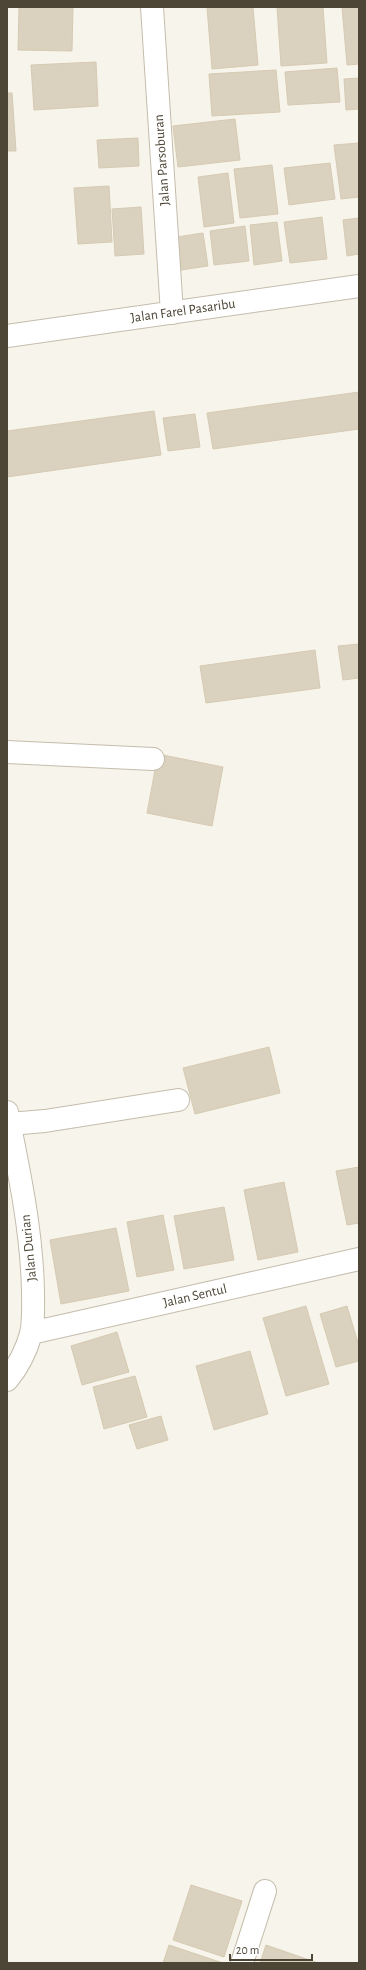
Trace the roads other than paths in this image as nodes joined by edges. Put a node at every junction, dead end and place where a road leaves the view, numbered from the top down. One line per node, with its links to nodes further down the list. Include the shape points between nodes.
1 (152, 7): 3 (street, Jalan Parsoburan)
2 (359, 286): 3 (street, Jalan Farel Pasaribu)
3 (172, 313): 4 (street, Jalan Farel Pasaribu)
4 (7, 336)
5 (7, 752): 6 (street)
6 (153, 759)
7 (178, 1100): 8 (street, via 45,1121)
8 (10, 1133): 10 (street, Jalan Durian, via 24,1204 33,1272)
9 (359, 1259): 10 (street, Jalan Sentul)
10 (31, 1333): 11 (street, Jalan Durian, via 22,1358)
11 (7, 1380)
12 (265, 1891): 13 (street)
13 (242, 1963)

